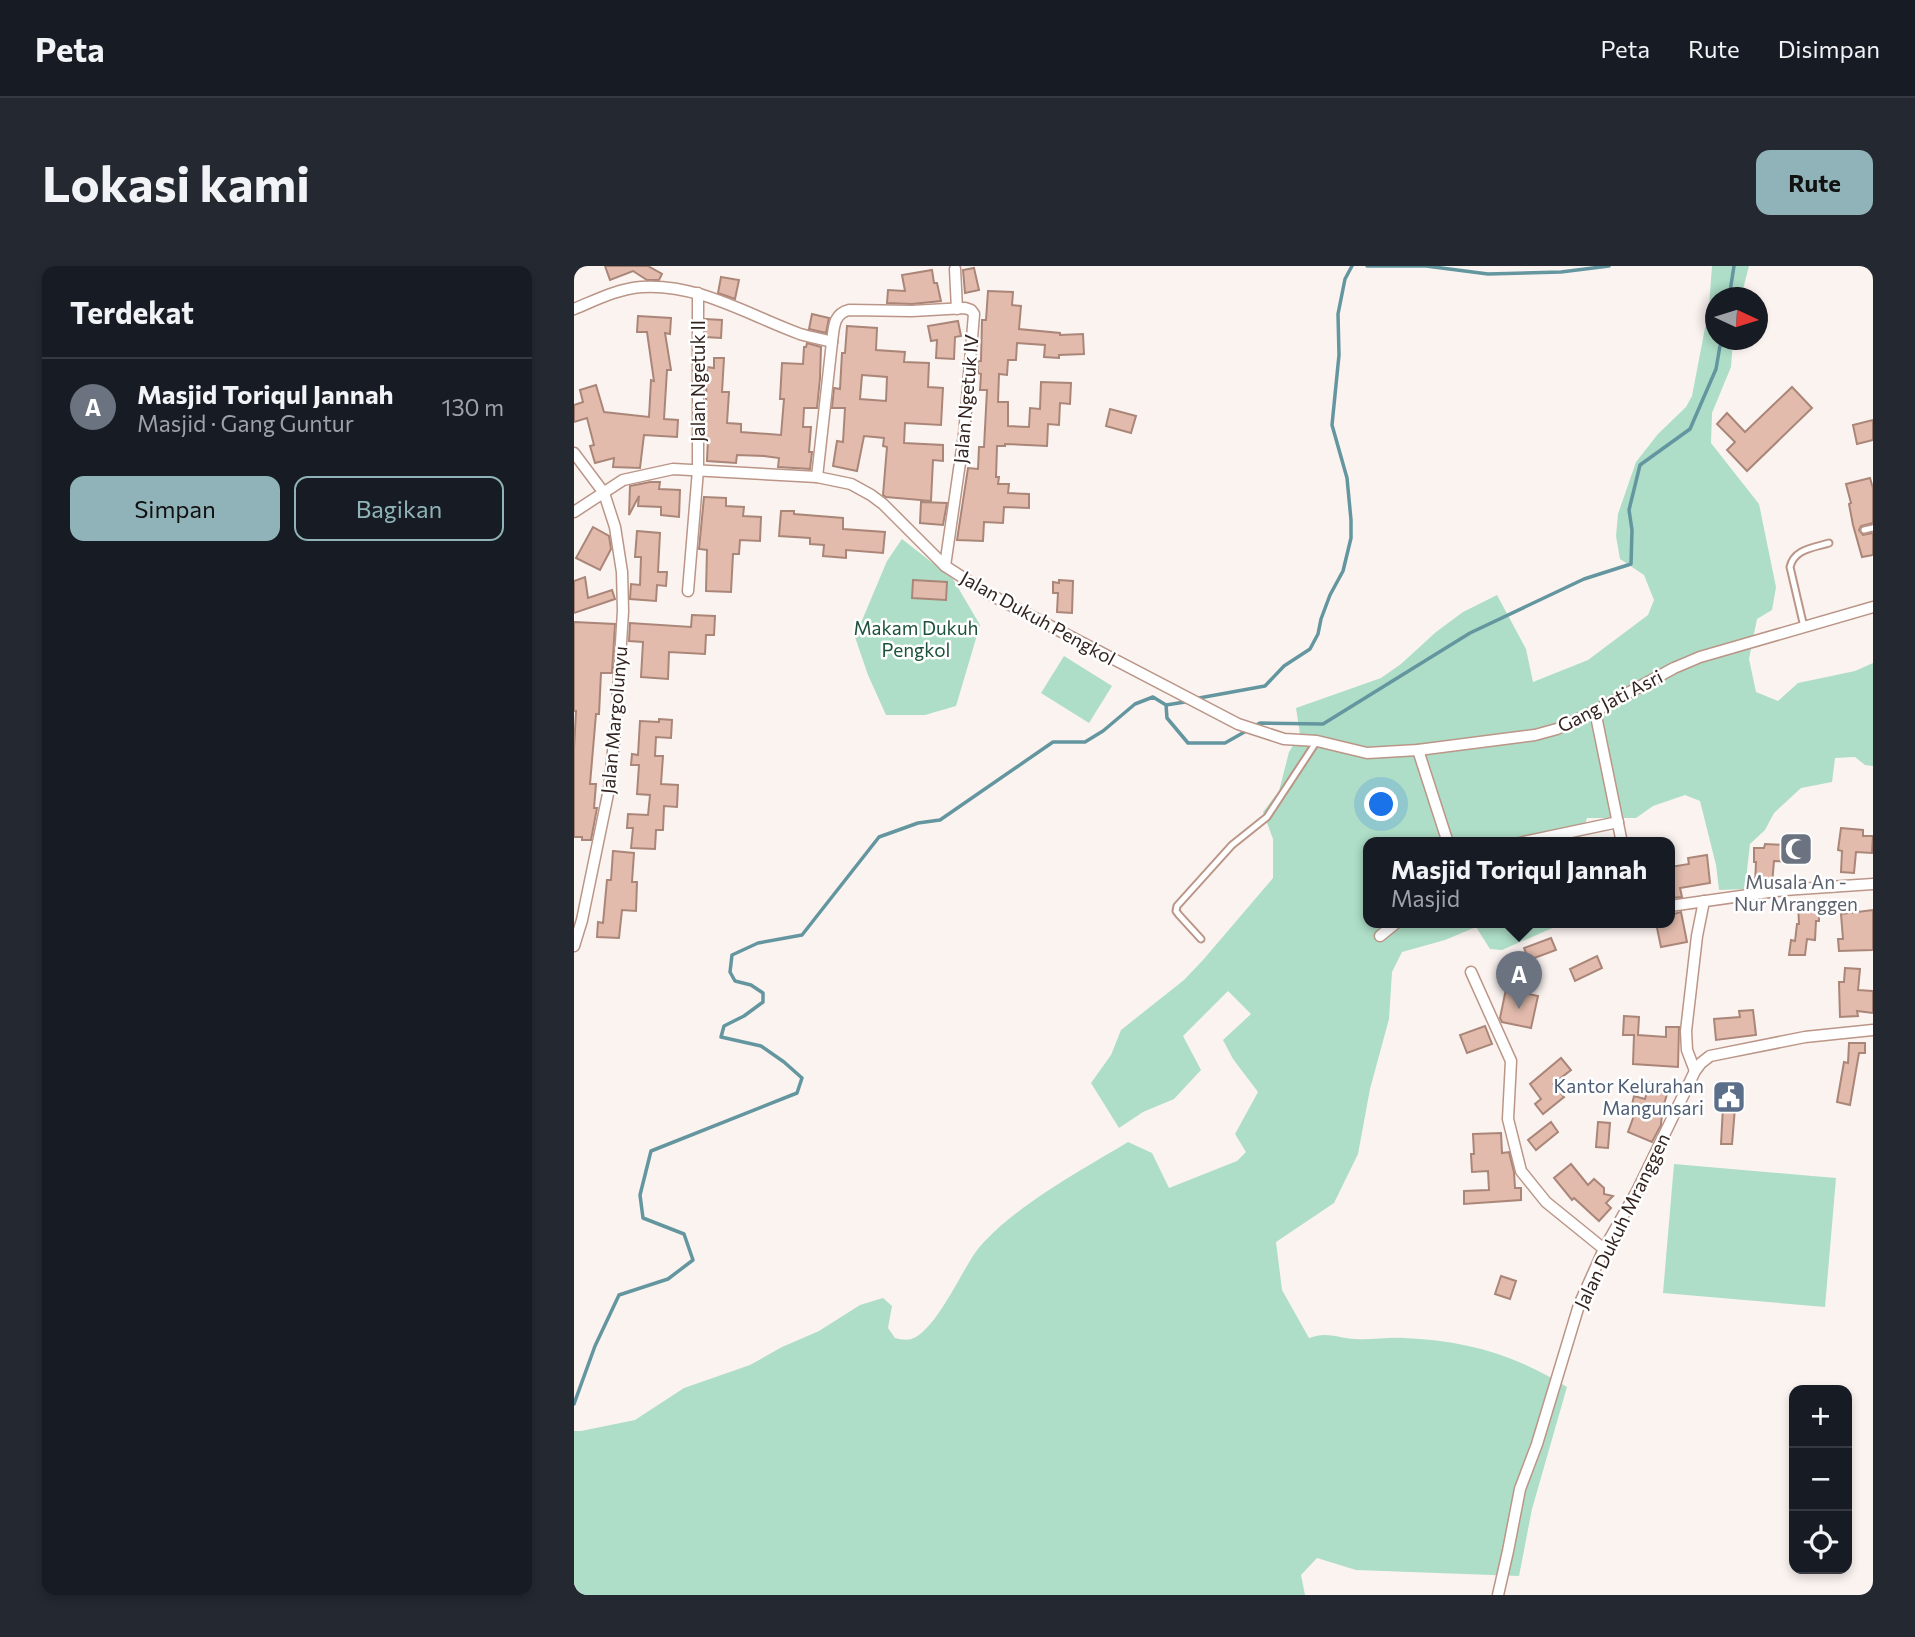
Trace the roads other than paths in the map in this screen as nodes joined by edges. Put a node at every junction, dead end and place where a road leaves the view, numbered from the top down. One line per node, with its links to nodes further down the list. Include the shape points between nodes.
1 (955, 269): 4 (street)
2 (698, 293): 3 (street, via 640,287); 5 (street); 7 (street, Jalan Ngetuk II)
3 (574, 309)
4 (957, 309): 5 (street, Jalan Ngetuk IV, via 841,312); 14 (street, Jalan Ngetuk IV, via 974,314 964,435)
5 (832, 342): 8 (street)
6 (574, 453): 9 (street, Jalan Margolunyu)
7 (698, 470): 8 (street, Jalan Dukuh Pengkol); 9 (street, Jalan Dukuh Pengkol, via 647,474 623,480); 15 (street, Jalan Ngetuk II)
8 (817, 477): 14 (street, Jalan Dukuh Pengkol, via 850,484 871,495)
9 (604, 493): 10 (street, Jalan Dukuh Pengkol); 32 (street, Jalan Margolunyu, via 622,572 621,659 609,789)
10 (574, 512)
11 (1873, 528): 12 (lane)
12 (1864, 530)
13 (1829, 542): 17 (lane, via 1792,558 1790,567)
14 (945, 566): 19 (street, Jalan Dukuh Pengkol, via 987,593)
15 (688, 591)
16 (1873, 607): 17 (street, Gang Jati Asri)
17 (1804, 627): 18 (street, Gang Jati Asri, via 1700,657)
18 (1595, 711): 21 (street, Gang Jati Asri, via 1535,735); 22 (street)
19 (1257, 731): 20 (street, Gang Jati Asri)
20 (1317, 741): 21 (street, Gang Jati Asri, via 1367,753); 31 (lane, via 1268,817 1232,845 1177,906 1176,911)
21 (1419, 750): 23 (street)
22 (1618, 822): 24 (street); 25 (street)
23 (1446, 837)
24 (1547, 837)
25 (1621, 837)
26 (1873, 884): 27 (street)
27 (1704, 901): 28 (street); 35 (street, via 1686,1031)
28 (1675, 904)
29 (1390, 928): 30 (street)
30 (1380, 936)
31 (1201, 939)
32 (574, 946)
33 (1471, 972): 36 (street, via 1511,1061 1508,1119 1521,1171 1546,1202)
34 (1873, 1030): 35 (street, via 1805,1037 1710,1056)
35 (1695, 1071): 36 (street, Jalan Dukuh Mranggen)
36 (1604, 1249): 37 (street, Jalan Dukuh Mranggen, via 1573,1322 1520,1489)
37 (1498, 1595)

